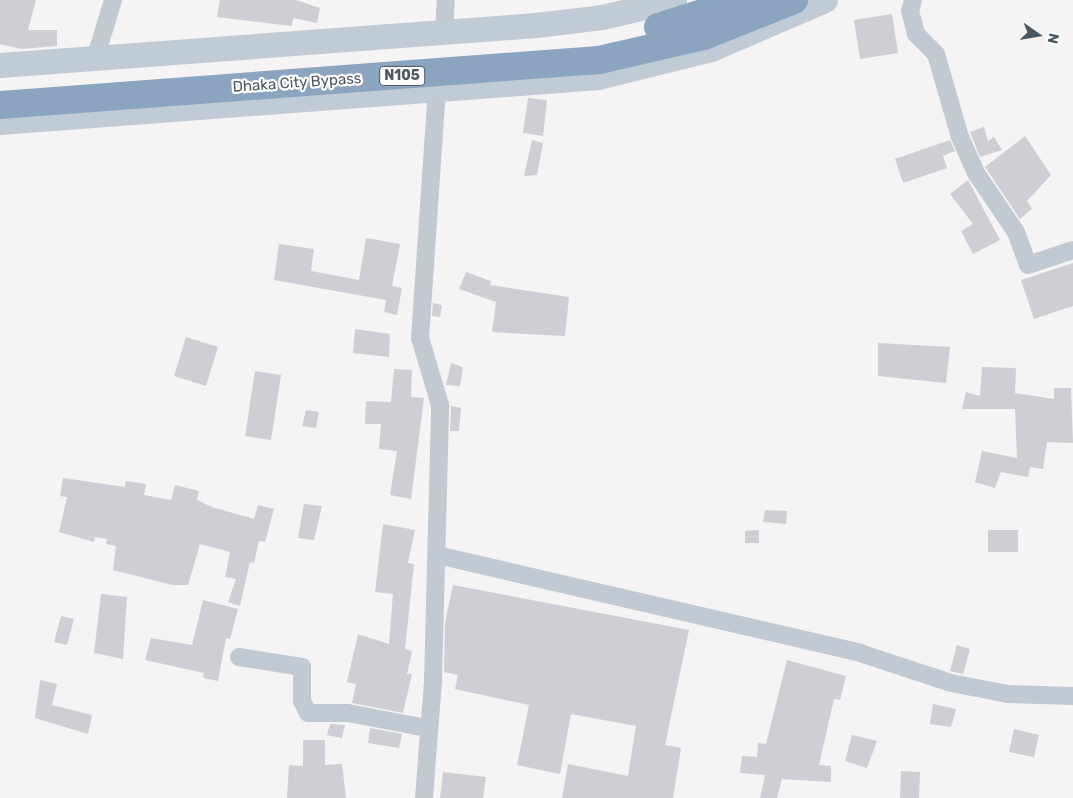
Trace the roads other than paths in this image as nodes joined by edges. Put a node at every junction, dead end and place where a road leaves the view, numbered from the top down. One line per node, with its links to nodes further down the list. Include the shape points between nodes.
1 (113, 0): 9 (street)
2 (446, 0): 8 (street)
3 (674, 0): 8 (main road, via 602,17)
4 (743, 0): 11 (highway, Dhaka City Bypass / N105, via 695,18 596,41)
5 (794, 0): 13 (highway, Dhaka City Bypass / N105, via 704,36 599,60)
6 (825, 0): 12 (main road, via 711,49 659,63 534,85)
7 (913, 0): 15 (street, via 910,11 916,34 936,54 960,137 976,173 1016,232 1028,266)
8 (444, 33): 9 (main road)
9 (96, 56): 10 (main road)
10 (0, 65)
11 (0, 88)
12 (437, 89): 14 (main road); 16 (street, via 420,338 440,405)
13 (0, 105)
14 (0, 122)
15 (1073, 250)
16 (437, 555): 18 (street, via 860,654 951,683 1008,694); 19 (street)
17 (239, 657): 19 (street, via 302,668 302,701 308,713 348,713)
18 (1073, 696)
19 (427, 728): 20 (street)
20 (424, 798)

